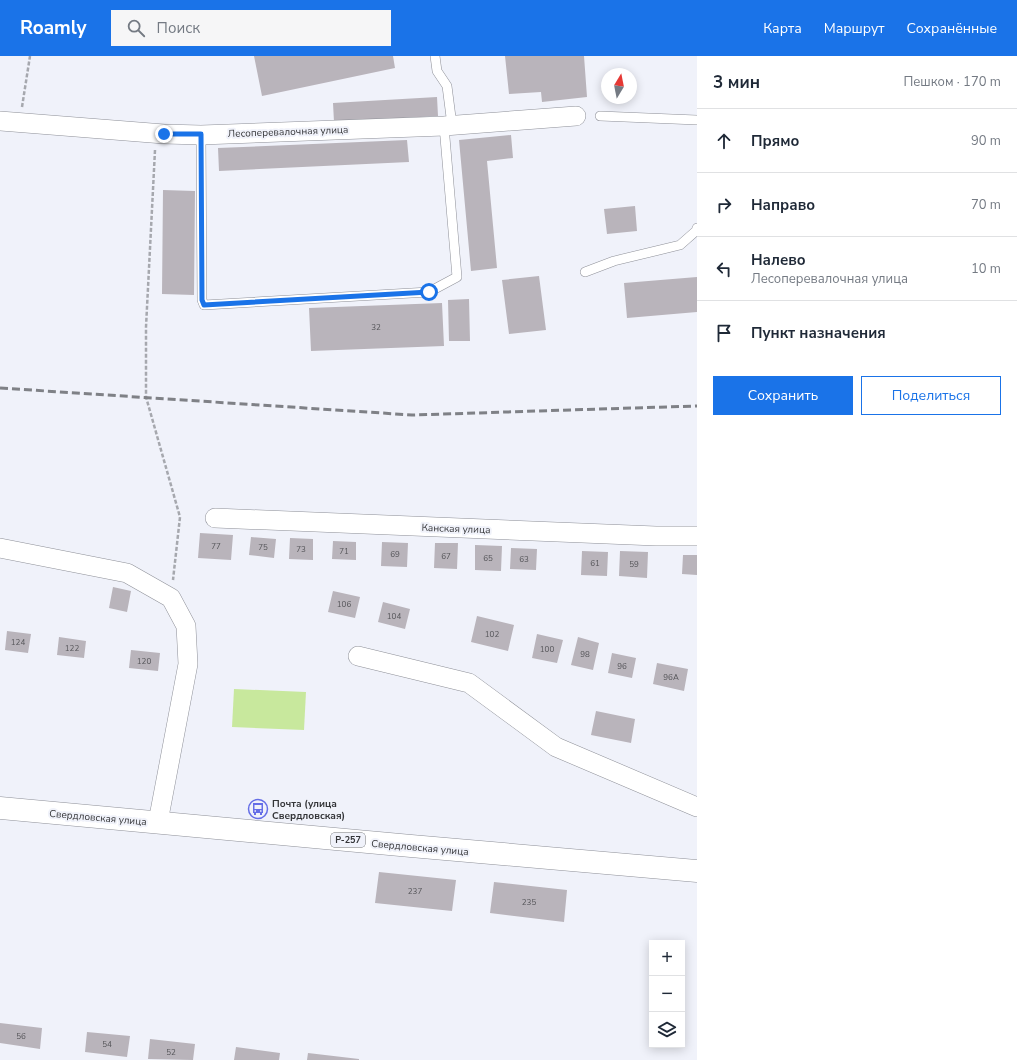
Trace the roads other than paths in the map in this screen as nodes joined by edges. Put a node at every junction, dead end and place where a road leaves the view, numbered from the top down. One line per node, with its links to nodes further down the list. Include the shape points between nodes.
1 (435, 56): 6 (lane, via 437,71 447,86)
2 (576, 116): 6 (street, Лесоперевалочная улица)
3 (600, 116): 4 (lane)
4 (697, 120)
5 (0, 121): 7 (street, Лесоперевалочная улица, via 164,134)
6 (448, 125): 7 (street, Лесоперевалочная улица); 7 (lane, via 457,277 429,292 204,305)
7 (201, 134)
8 (697, 228): 9 (lane, via 680,245 614,261)
9 (585, 272)
10 (215, 518): 11 (street, Канская улица)
11 (697, 536)
12 (0, 548): 16 (street, via 127,574 171,598 186,626 188,664)
13 (358, 656): 14 (street, via 468,683 556,747)
14 (697, 806)
15 (0, 808): 16 (highway, Свердловская улица / Р-257)
16 (158, 822): 17 (highway, Свердловская улица / Р-257)
17 (697, 871)

